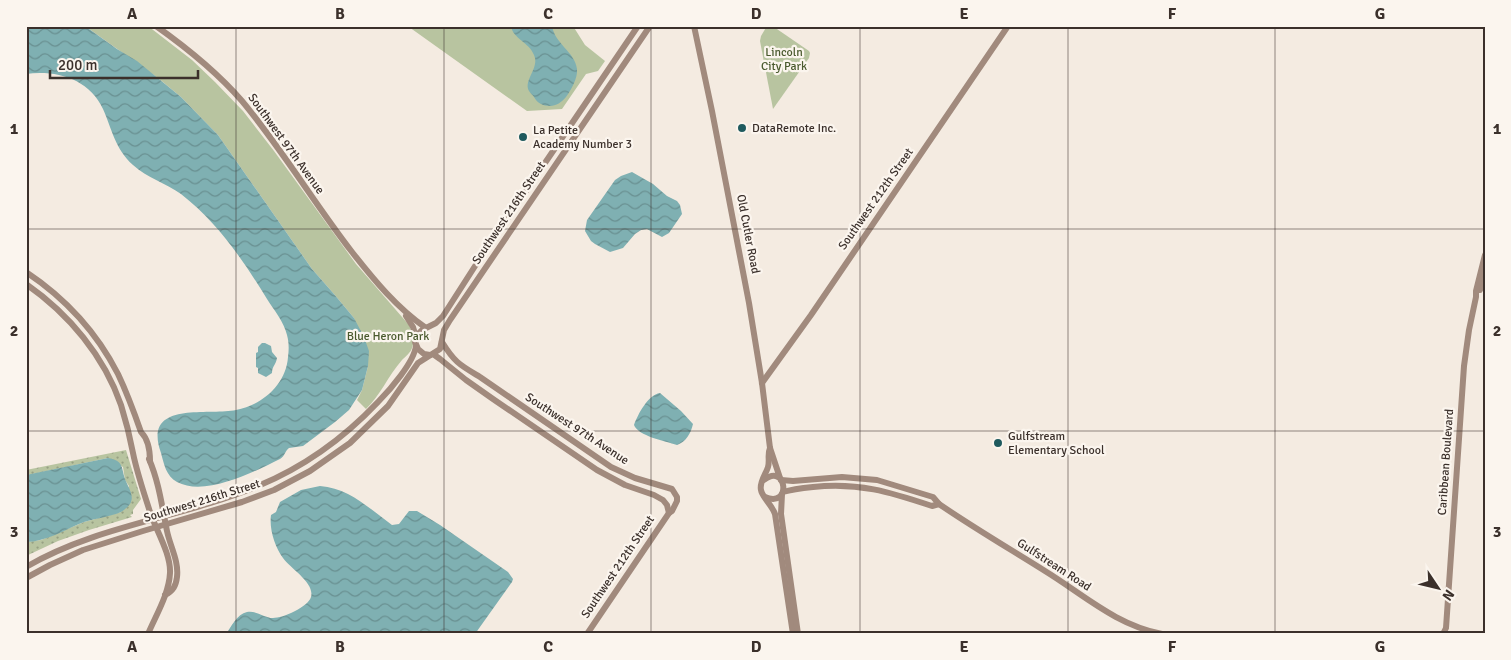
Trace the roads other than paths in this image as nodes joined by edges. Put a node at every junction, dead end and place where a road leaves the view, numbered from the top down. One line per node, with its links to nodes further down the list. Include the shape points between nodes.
1 (156, 26): 11 (street, Southwest 97th Avenue, via 198,58 241,100 343,240)
2 (638, 26): 12 (street, Southwest 216th Street, via 450,307 440,320)
3 (650, 26): 14 (street, Southwest 216th Street, via 450,320)
4 (694, 26): 17 (street, Old Cutler Road, via 741,259)
5 (1008, 26): 17 (street, Southwest 212th Street)
6 (1485, 255): 10 (street, Caribbean Boulevard)
7 (26, 272): 19 (street, via 57,296 88,329 113,366)
8 (1485, 273): 10 (street, Caribbean Boulevard)
9 (26, 284): 18 (street, via 80,333)
10 (1476, 297): 34 (street, Caribbean Boulevard, via 1464,366)
11 (404, 311): 12 (street, Southwest 97th Avenue); 13 (street, Southwest 97th Avenue)
12 (427, 328): 13 (street); 14 (street, via 437,331)
13 (416, 337): 15 (street)
14 (442, 341): 16 (street, via 439,350); 26 (street, Southwest 97th Avenue, via 462,367 603,462 635,478 672,489 677,502)
15 (416, 346): 16 (street, via 422,353); 27 (street, Southwest 216th Street, via 413,356 381,398 349,431 314,457 251,489)
16 (431, 355): 26 (street, Southwest 97th Avenue, via 440,358 488,396 597,470 663,500); 29 (street, Southwest 216th Street, via 417,365 390,403 368,426 317,466 264,494)
17 (762, 383): 20 (street, Old Cutler Road)
18 (115, 390): 19 (street); 28 (street)
19 (130, 402): 27 (street, via 144,435)
20 (770, 448): 21 (street, Old Cutler Road); 22 (street, Old Cutler Road)
21 (780, 479): 22 (street, via 770,476); 23 (street, via 784,486); 25 (street, via 842,477 883,481 933,496)
22 (763, 481): 24 (street, via 760,489)
23 (782, 493): 24 (street, via 774,499); 25 (street, via 842,485 887,492 932,506); 38 (street, via 781,514)
24 (765, 497): 37 (street, via 775,514)
25 (938, 504): 39 (street, Gulfstream Road, via 1106,612)
26 (669, 513): 36 (street, Southwest 212th Street)
27 (164, 515): 28 (street, Southwest 216th Street); 29 (street)
28 (152, 519): 30 (street); 31 (street, Southwest 216th Street, via 76,542)
29 (166, 525): 30 (street, Southwest 216th Street); 33 (street, via 177,576 172,591)
30 (157, 527): 32 (street, Southwest 216th Street, via 83,550); 33 (street, via 170,566)
31 (26, 567)
32 (26, 578)
33 (165, 595): 35 (street)
34 (1445, 632)
35 (148, 634)
36 (587, 634)
37 (793, 634)
38 (798, 634)
39 (1162, 634)

